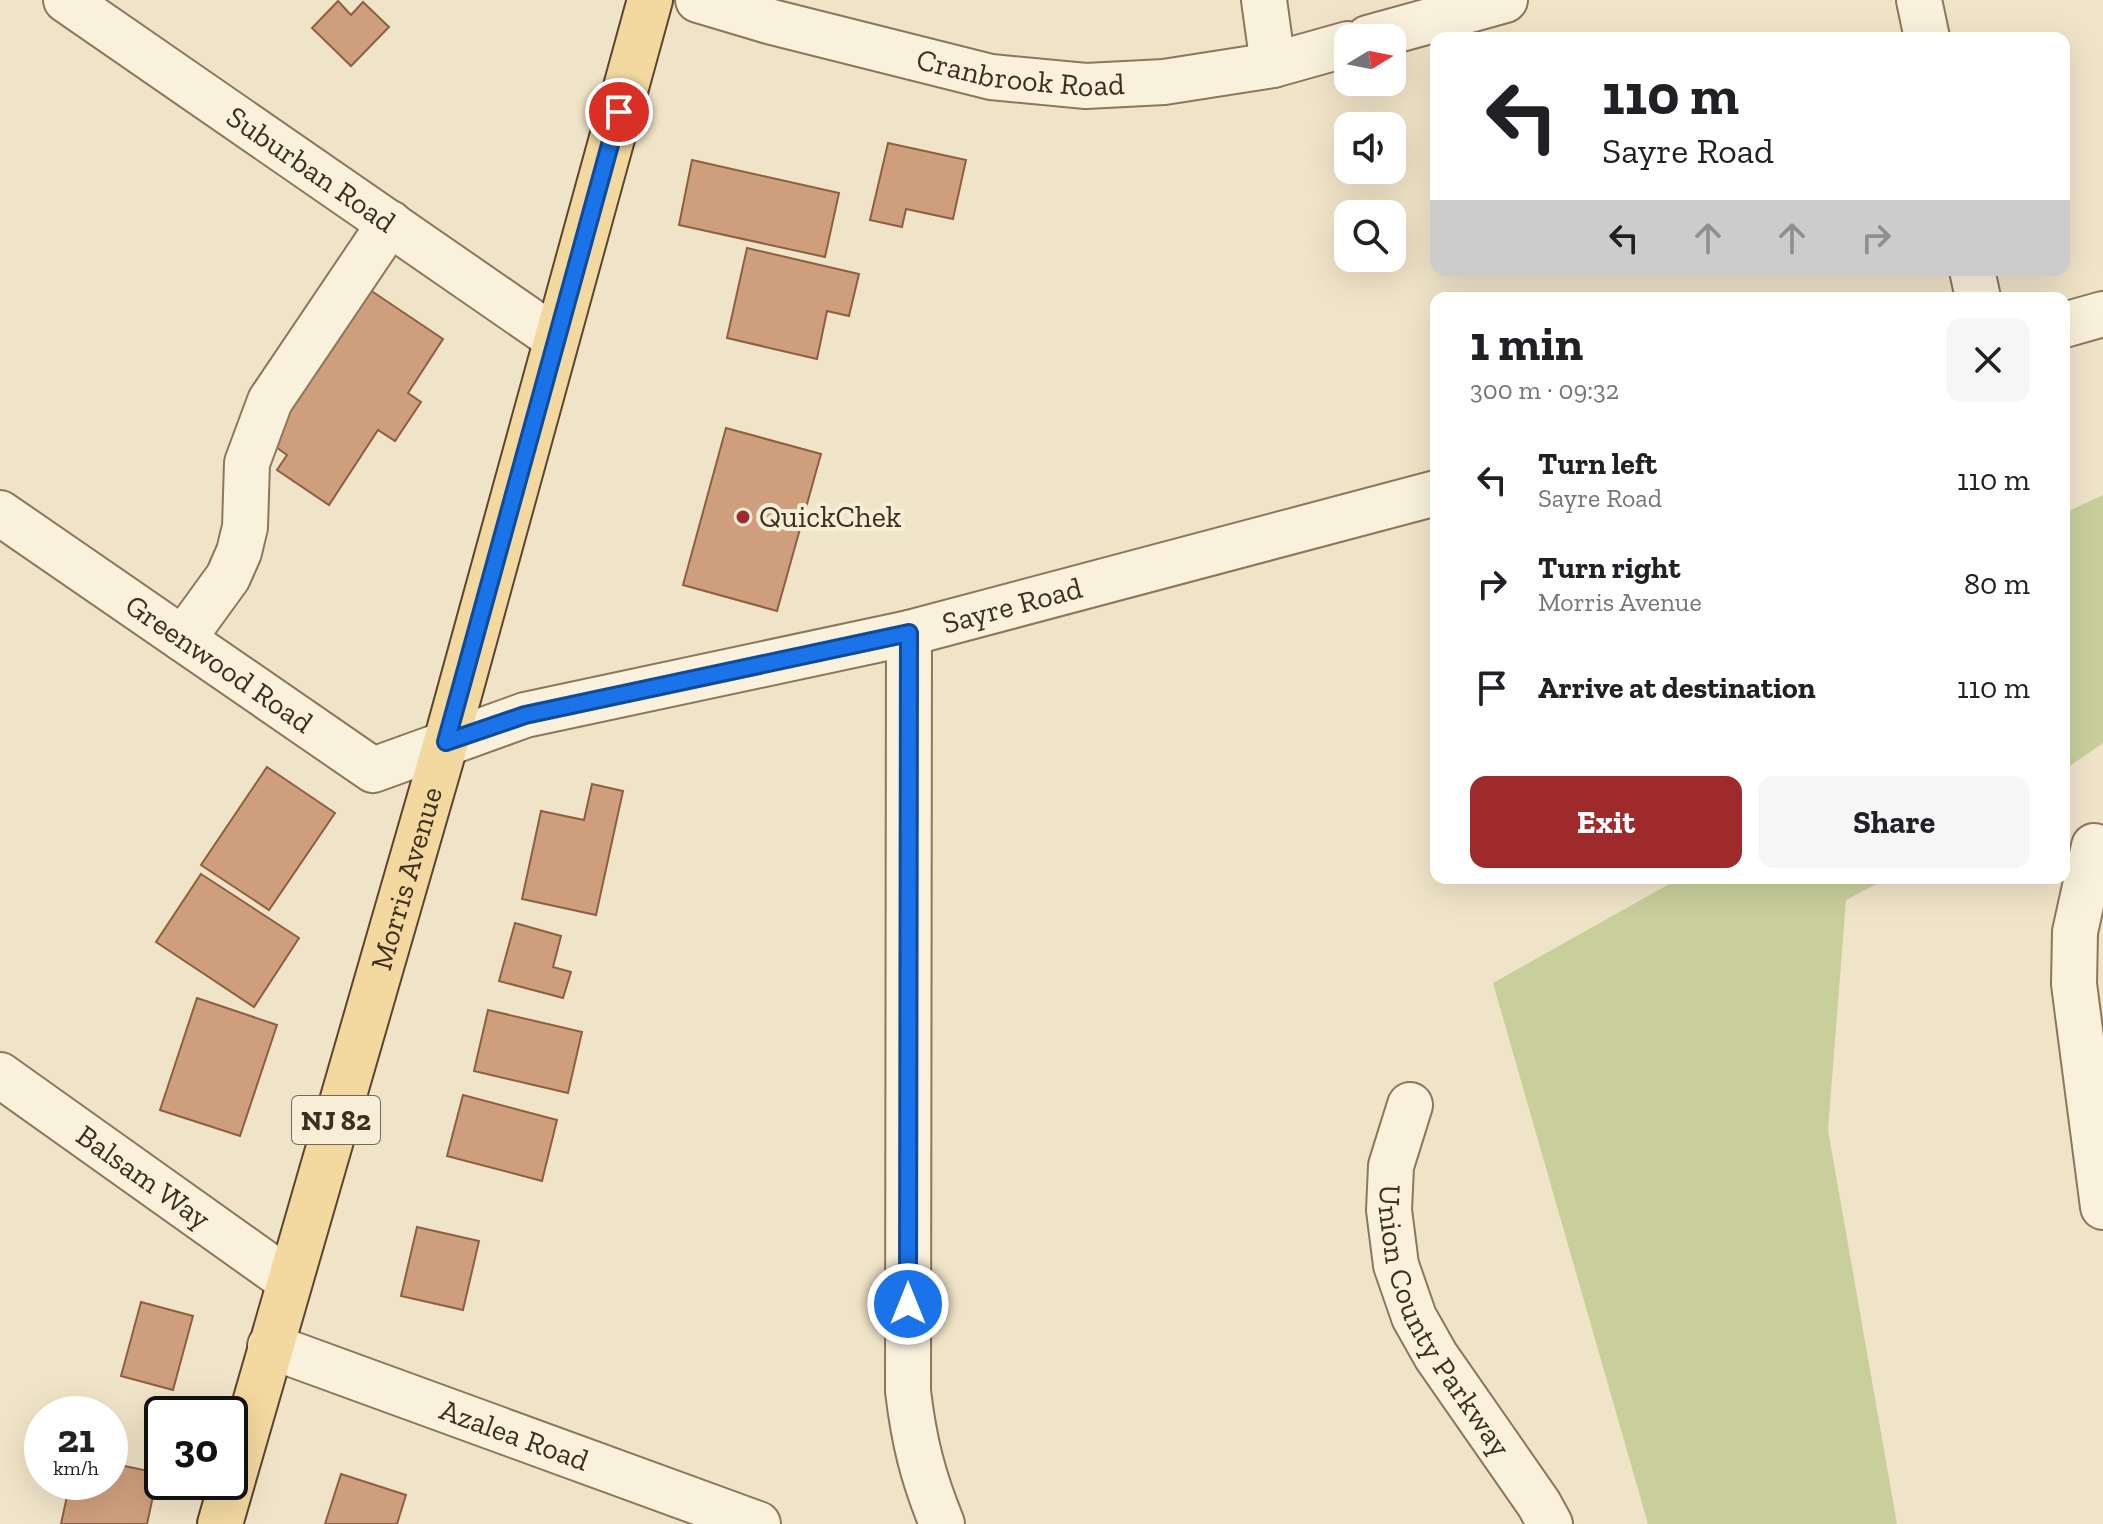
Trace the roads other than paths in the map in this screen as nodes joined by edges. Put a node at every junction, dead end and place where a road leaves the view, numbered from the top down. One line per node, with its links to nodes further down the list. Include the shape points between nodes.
1 (66, 0): 11 (street, Suburban Road)
2 (650, 0): 14 (main road, Morris Avenue / NJ 82)
3 (698, 0): 10 (street, Cranbrook Road, via 991,77 1086,86 1164,82)
4 (1264, 0): 10 (street)
5 (1505, 0): 7 (street)
6 (1919, 0): 8 (street)
7 (1406, 27)
8 (1926, 32)
9 (1334, 48): 10 (street, Cranbrook Road)
10 (1273, 65)
11 (390, 223): 14 (street, Suburban Road); 18 (street, via 270,401 247,463 239,552 228,577)
12 (2103, 314): 13 (street)
13 (2070, 323)
14 (555, 338): 19 (main road, Morris Avenue / NJ 82)
15 (1430, 495): 17 (street, Sayre Road)
16 (0, 513): 18 (street, Greenwood Road)
17 (909, 633): 19 (street, Sayre Road, via 525,715); 29 (street, via 908,1391 914,1441)
18 (183, 639): 19 (street, Greenwood Road, via 373,770)
19 (446, 742): 25 (main road, Morris Avenue / NJ 82)
20 (2094, 846): 21 (street, via 2075,932 2074,984)
21 (2093, 1044): 24 (street)
22 (0, 1075): 25 (street, Balsam Way)
23 (1410, 1105): 30 (street, Union County Parkway, via 1391,1166 1389,1210 1396,1265 1414,1317 1436,1356)
24 (2103, 1207)
25 (288, 1280): 26 (main road, Morris Avenue / NJ 82)
26 (270, 1346): 27 (main road, Morris Avenue / NJ 82); 28 (street, Azalea Road)
27 (220, 1524)
28 (758, 1524)
29 (942, 1524)
30 (1550, 1524)

